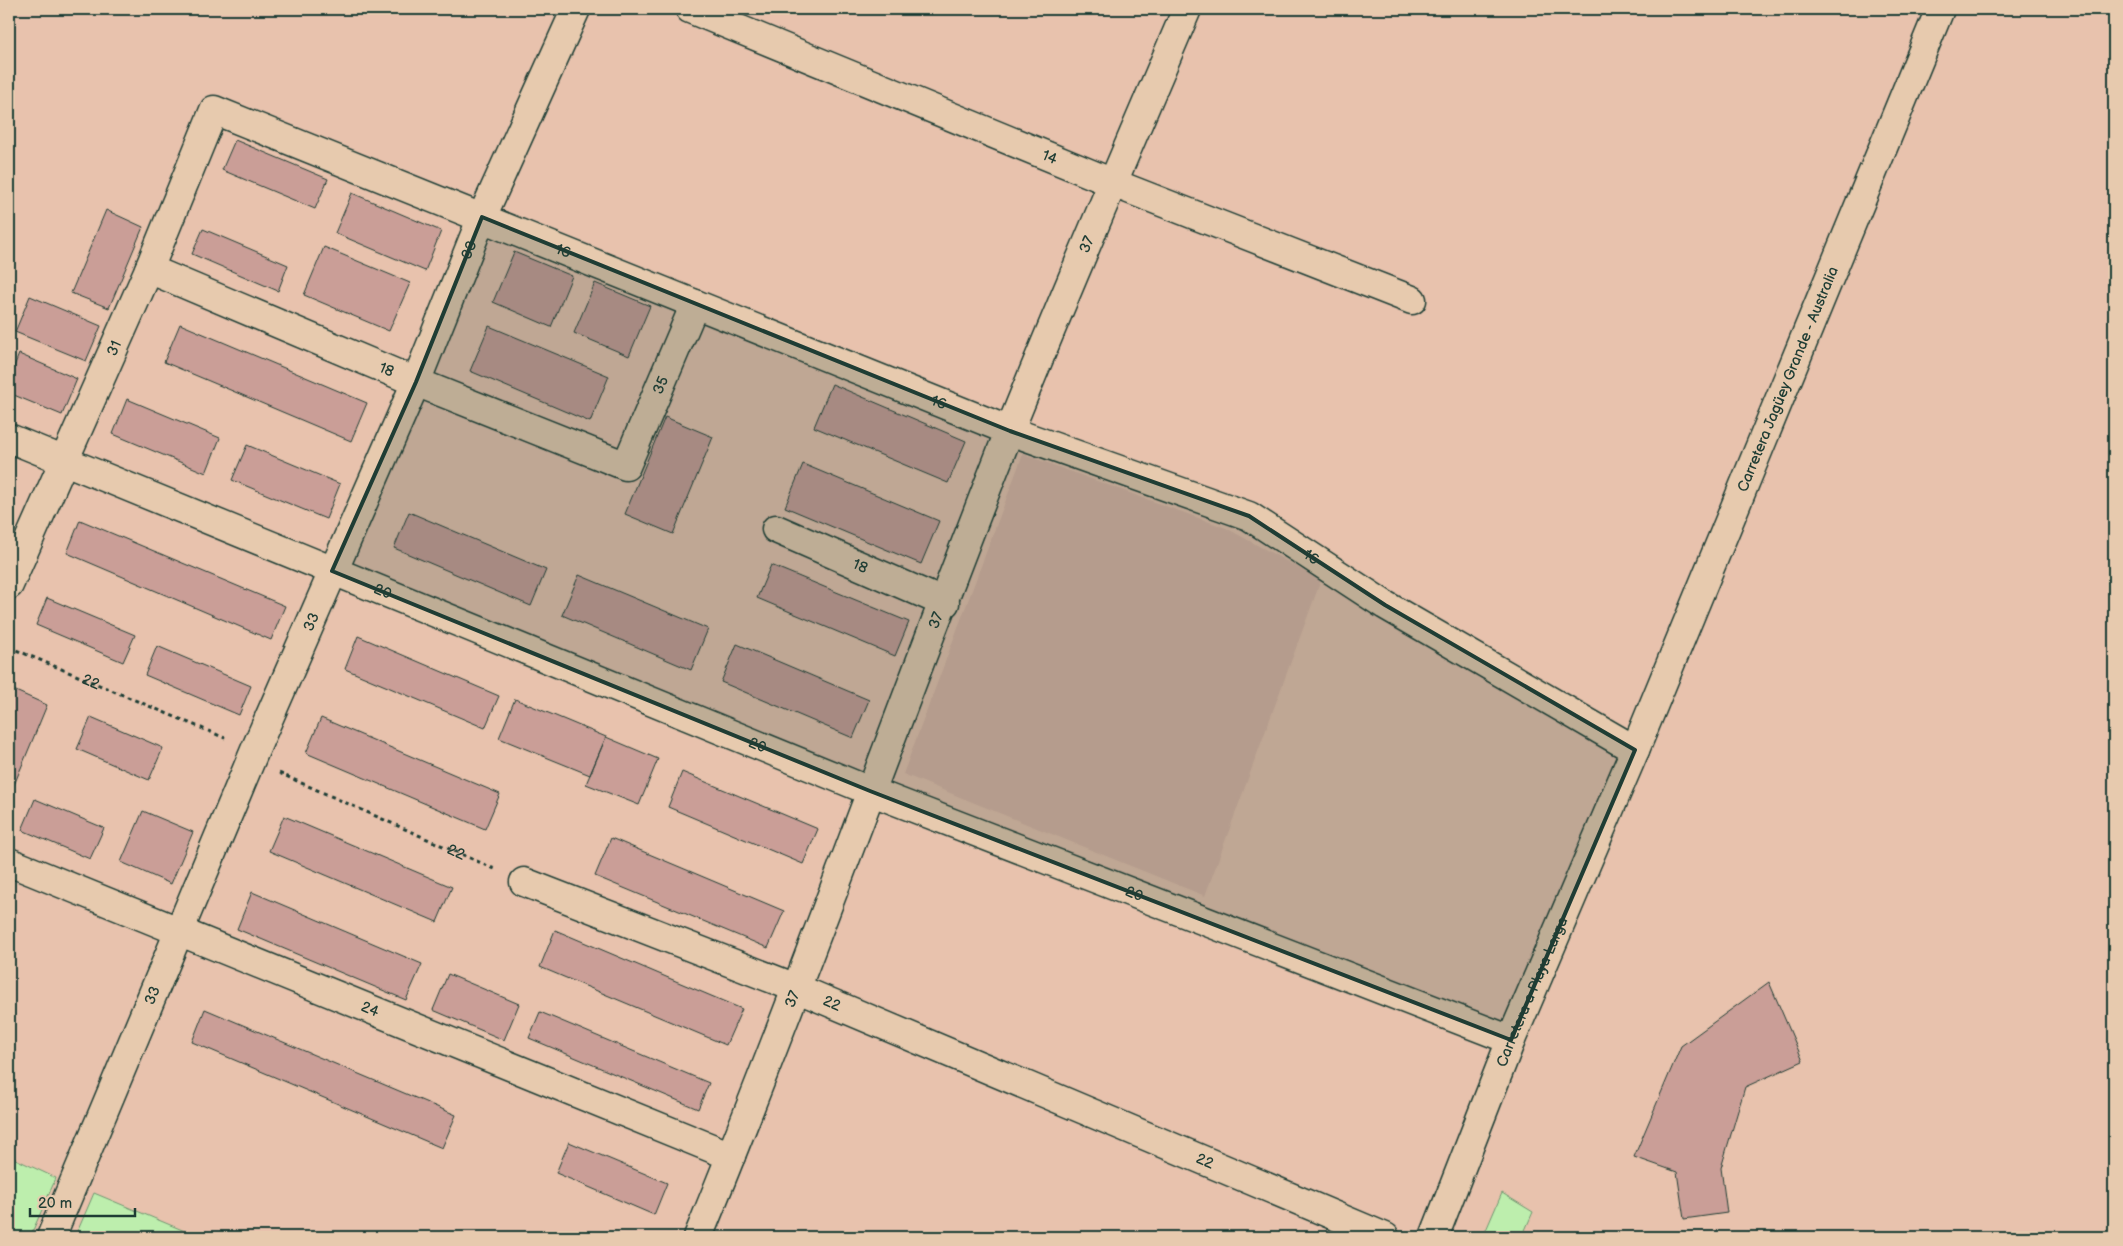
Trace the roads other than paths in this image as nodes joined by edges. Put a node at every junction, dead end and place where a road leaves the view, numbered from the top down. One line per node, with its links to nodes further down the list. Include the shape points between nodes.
1 (576, 9): 7 (street, 33)
2 (690, 9): 6 (street, 14)
3 (1186, 9): 6 (street, 37)
4 (1940, 9): 20 (street, Carretera Jagüey Grande - Australia)
5 (214, 110): 7 (street, 16); 8 (street, 31)
6 (1113, 183): 9 (street, 14); 12 (street, 37)
7 (482, 217): 10 (street, 16); 11 (street, 33)
8 (149, 269): 11 (street, 18); 14 (street, 31)
9 (1412, 300)
10 (694, 304): 12 (street, 16); 15 (street, 35)
11 (416, 382): 15 (street, 18); 17 (street, 33)
12 (1010, 431): 19 (street, 37); 20 (street, 16, via 1249,516 1385,605)
13 (9, 438): 14 (street, 20)
14 (65, 460): 17 (street, 20); 18 (street, 31)
15 (626, 466)
16 (776, 529): 19 (street, 18)
17 (332, 571): 21 (street, 20); 24 (street, 33)
18 (9, 585)
19 (944, 603): 21 (street, 37)
20 (1635, 750): 26 (street, Carretera a Playa Larga)
21 (870, 791): 25 (street, 37); 26 (street, 20)
22 (9, 862): 24 (street, 24)
23 (524, 882): 25 (street, 22)
24 (180, 932): 27 (street, 24); 28 (street, 33)
25 (796, 988): 27 (street, 37); 30 (street, 22)
26 (1512, 1040): 31 (street, Carretera a Playa Larga)
27 (731, 1156): 29 (street, 37)
28 (51, 1237)
29 (698, 1237)
30 (1385, 1237)
31 (1434, 1237)

